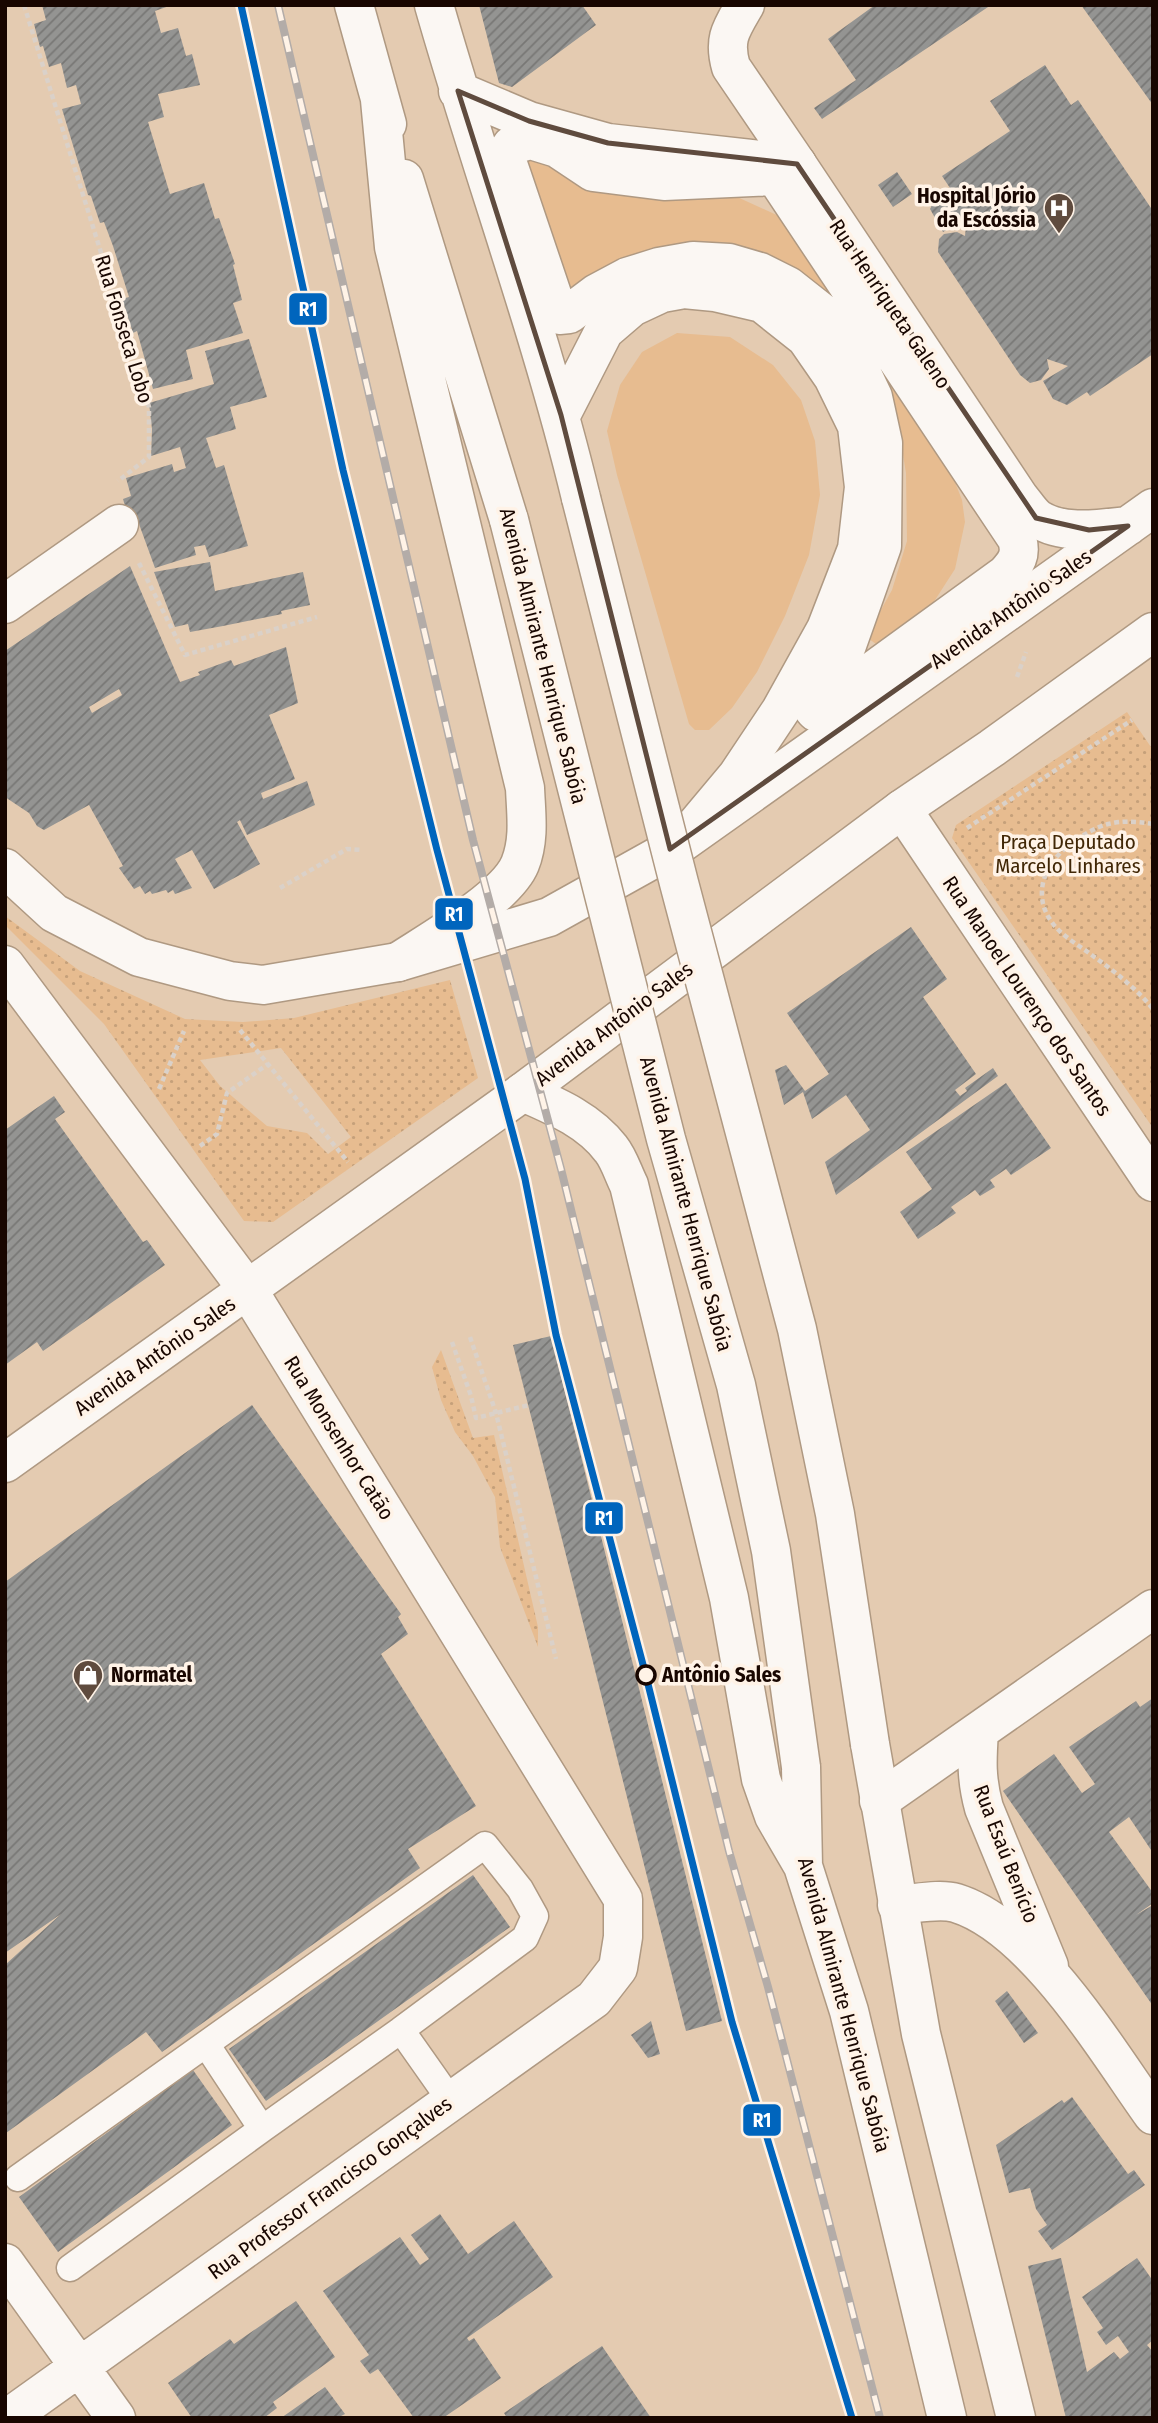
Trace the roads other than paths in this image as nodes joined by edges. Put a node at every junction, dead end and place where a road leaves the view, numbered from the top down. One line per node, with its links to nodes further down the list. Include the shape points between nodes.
1 (354, 5): 5 (main road, Avenida Almirante Henrique Sabóia)
2 (434, 5): 4 (main road)
3 (745, 5): 6 (main road, Rua Henriqueta Galeno, via 728,33 726,51 731,67)
4 (458, 91): 6 (main road, via 529,121 608,143); 7 (main road)
5 (380, 100): 16 (main road, via 394,247 525,788 527,830 520,865 485,905); 25 (main road, Avenida Almirante Henrique Sabóia, bridge, via 509,520 662,1126 736,1385 771,1551 801,1768)
6 (797, 164): 8 (main road, Rua Henriqueta Galeno, via 1036,518 1055,526 1089,530)
7 (561, 415): 14 (main road, via 604,331 632,307 684,289 762,303 806,338 833,377 857,426 864,487 857,549 825,629 781,710 737,776); 24 (main road, bridge, via 797,1329 835,1514)
8 (1140, 517): 14 (main road, Avenida Antônio Sales)
9 (119, 524): 10 (main road)
10 (5, 604)
11 (1152, 632): 13 (main road, Avenida Antônio Sales)
12 (824, 692): 12 (main road, via 816,712 1006,575 1017,563 1017,539 775,176 664,181 593,172 556,148 531,140 512,145 505,155 559,315 569,314 627,277 659,267 693,261 729,263 788,286 826,316 853,355 873,397 883,443 883,546 848,645)
13 (902, 809): 18 (main road, Avenida Antônio Sales); 19 (main road, Rua Manoel Lourenço dos Santos)
14 (680, 844): 16 (main road, Avenida Antônio Sales, via 550,917)
15 (5, 868): 16 (main road, Avenida Antônio Sales, via 54,913 139,957 230,981 263,985)
16 (398, 962)
17 (5, 965): 20 (main road, Rua Monsenhor Catão)
18 (523, 1092): 20 (main road, Avenida Antônio Sales); 25 (main road, via 566,1111 592,1129 612,1151 629,1185 729,1598 761,1779 774,1816)
19 (1153, 1182)
20 (248, 1290): 21 (main road, Avenida Antônio Sales); 27 (main road, Rua Monsenhor Catão, via 623,1899)
21 (5, 1463)
22 (1153, 1609): 23 (main road)
23 (979, 1731): 24 (main road); 28 (main road, Rua Esaú Benício, via 976,1768 981,1796)
24 (878, 1801): 26 (main road)
25 (803, 1866): 40 (main road, Avenida Almirante Henrique Sabóia, via 849,2011)
26 (897, 1905): 28 (main road, Rua Esaú Benício, via 952,1902 977,1911); 41 (main road, via 921,2034)
27 (623, 1937): 31 (main road, Rua Professor Francisco Gonçalves, via 618,1968 594,1999)
28 (1053, 1975): 32 (main road, Rua Esaú Benício)
29 (401, 2030): 30 (lane, via 525,1938 535,1916 485,1845); 31 (lane); 33 (lane)
30 (205, 2044): 33 (lane); 34 (lane)
31 (451, 2101): 37 (main road, Rua Professor Francisco Gonçalves)
32 (1153, 2115)
33 (262, 2129): 36 (lane)
34 (18, 2178)
35 (5, 2263): 37 (main road)
36 (70, 2268)
37 (80, 2367): 38 (main road, Rua Professor Francisco Gonçalves); 39 (main road)
38 (8, 2418)
39 (116, 2418)
40 (947, 2418)
41 (1016, 2418)

